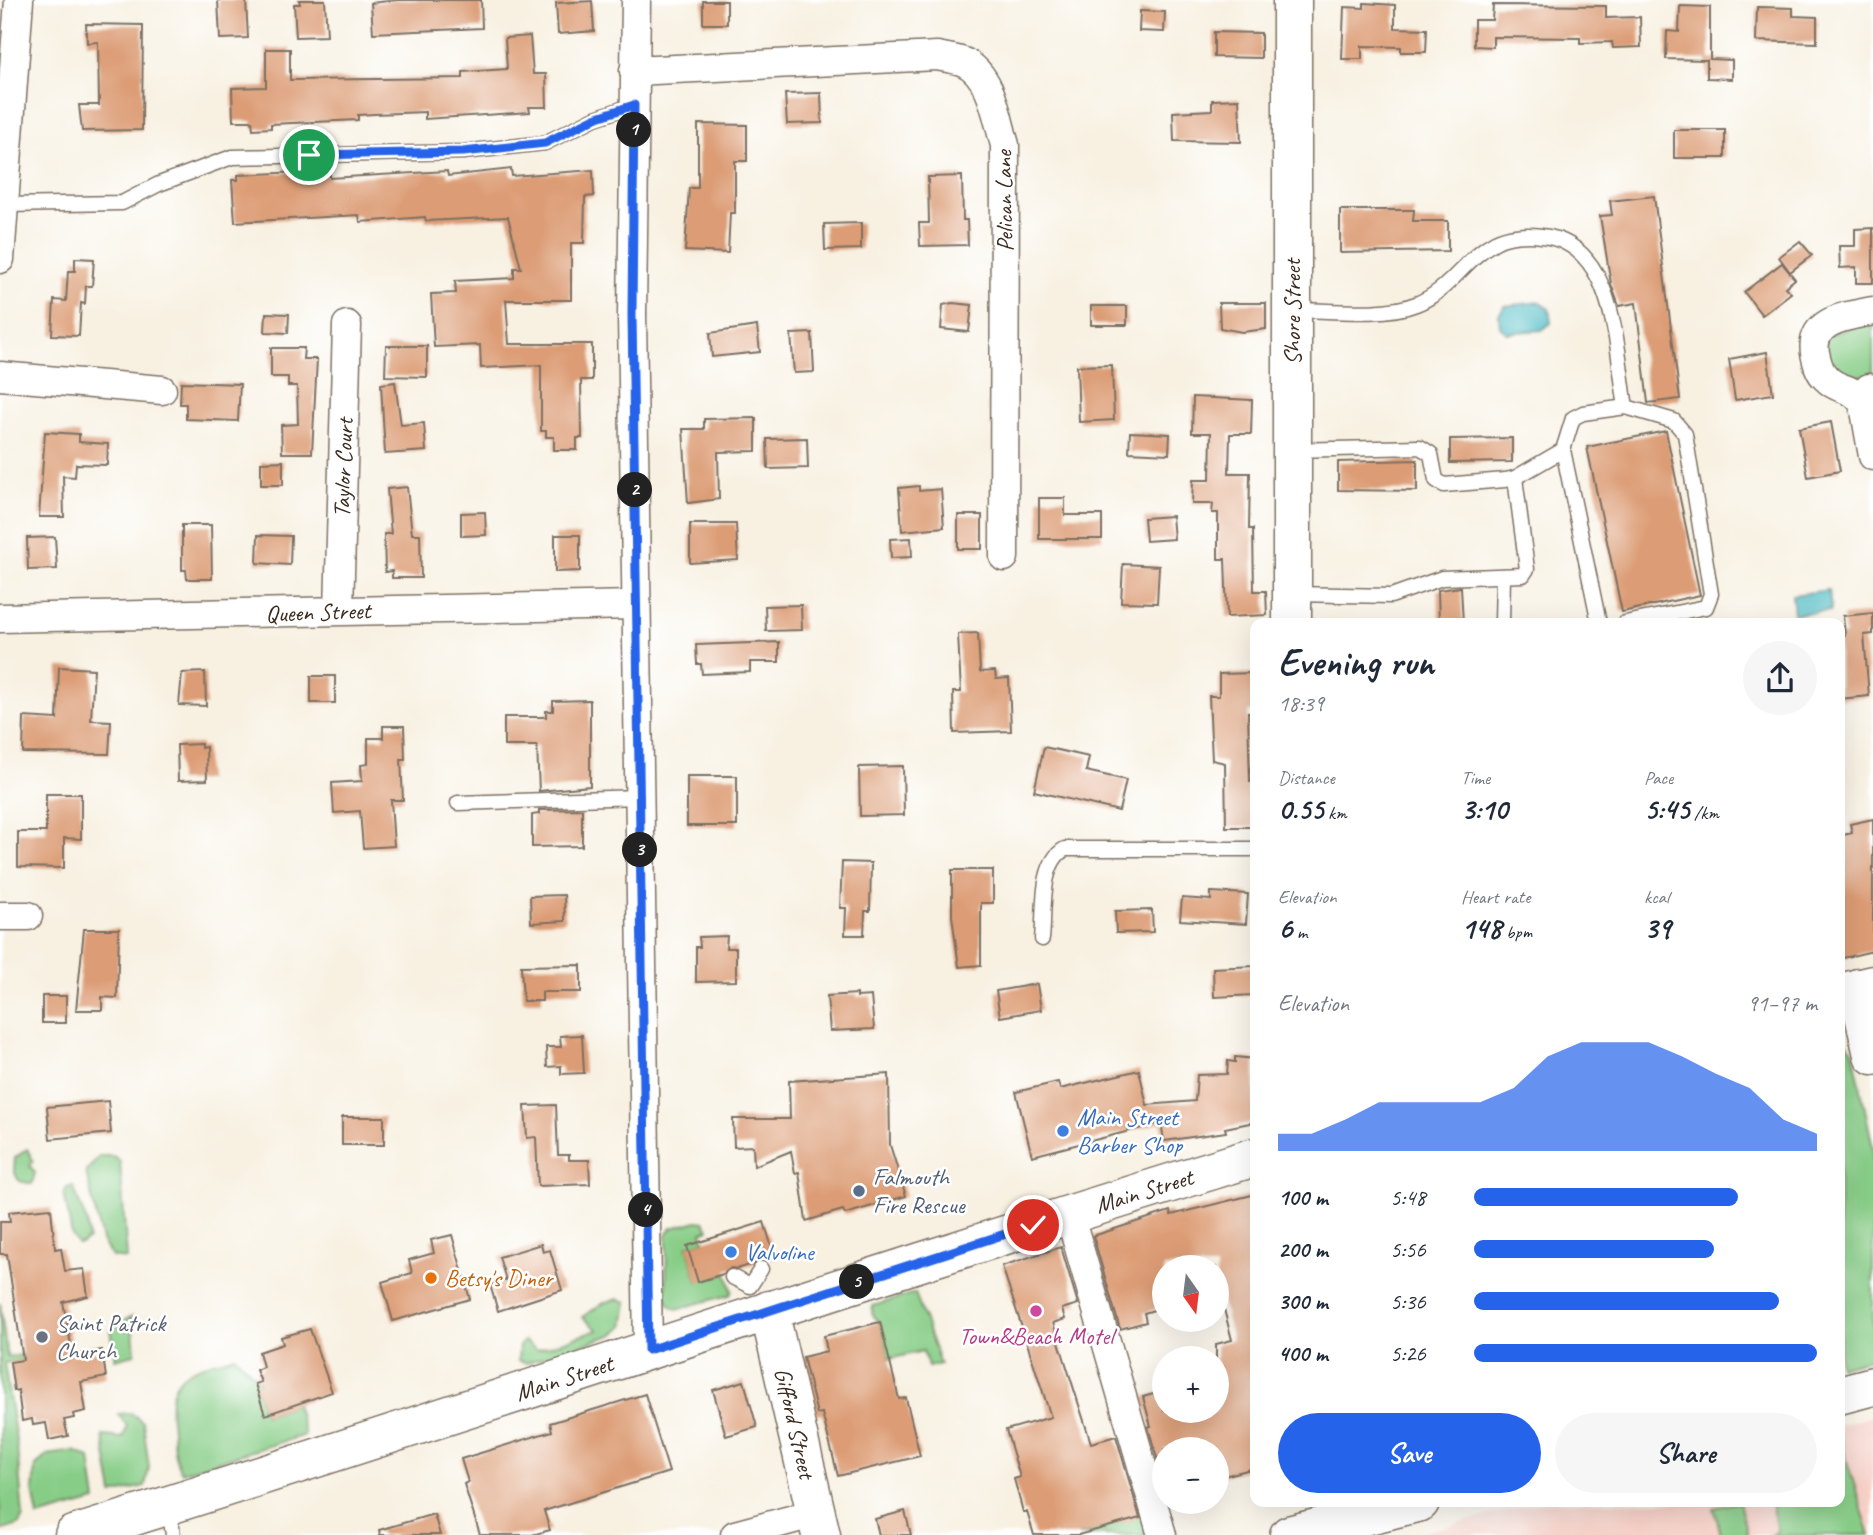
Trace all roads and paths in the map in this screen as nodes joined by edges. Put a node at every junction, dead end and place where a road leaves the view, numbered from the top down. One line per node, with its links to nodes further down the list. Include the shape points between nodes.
1 (19, 0): 6 (street)
2 (636, 0): 4 (street)
3 (1292, 0): 8 (main road, Shore Street)
4 (634, 71): 5 (street); 19 (street, Pelican Lane, via 937,56 965,62 981,75 1005,145)
5 (634, 105): 6 (lane, via 545,143 463,152 232,157 122,203); 21 (street)
6 (4, 205): 7 (street)
7 (0, 259)
8 (1292, 310): 14 (lane, via 1407,307 1449,285 1495,242 1531,234 1553,237 1572,244 1585,257 1607,293); 15 (main road, Shore Street)
9 (1873, 311): 13 (street, via 1833,320 1815,344 1824,377)
10 (347, 325): 23 (street, Taylor Court)
11 (0, 376): 12 (street)
12 (162, 390)
13 (1868, 395): 17 (street)
14 (1626, 407): 16 (lane, via 1573,418); 27 (lane, via 1680,424 1711,594 1706,607)
15 (1292, 450): 18 (lane, via 1420,447 1431,454 1436,480 1444,485); 22 (main road, Shore Street)
16 (1563, 450): 18 (lane); 26 (lane)
17 (1873, 456)
18 (1515, 478): 20 (lane, via 1527,569 1523,575)
19 (1004, 557)
20 (1503, 576): 22 (lane, via 1442,579 1391,596); 25 (lane)
21 (636, 605): 23 (street, Queen Street); 28 (street)
22 (1292, 609)
23 (340, 611): 24 (street, Queen Street)
24 (0, 618)
25 (1502, 618)
26 (1598, 618)
27 (1650, 618)
28 (639, 797): 29 (lane); 39 (street)
29 (458, 803)
30 (1250, 849): 31 (lane, via 1065,849 1058,853 1048,876)
31 (1042, 939)
32 (1857, 989): 33 (main road)
33 (1873, 1055)
34 (1250, 1159): 35 (main road, Main Street)
35 (1069, 1213): 38 (main road, Main Street); 47 (street)
36 (761, 1269): 38 (lane)
37 (732, 1278): 38 (lane)
38 (760, 1298): 39 (main road, Main Street); 44 (main road, Gifford Street)
39 (648, 1350): 43 (main road, Main Street, via 333,1454)
40 (1873, 1386): 41 (main road)
41 (1845, 1393)
42 (1400, 1507): 48 (main road)
43 (171, 1519): 45 (main road, Main Street)
44 (818, 1524): 46 (street)
45 (74, 1535)
46 (735, 1535)
47 (1162, 1535)
48 (1289, 1535)

